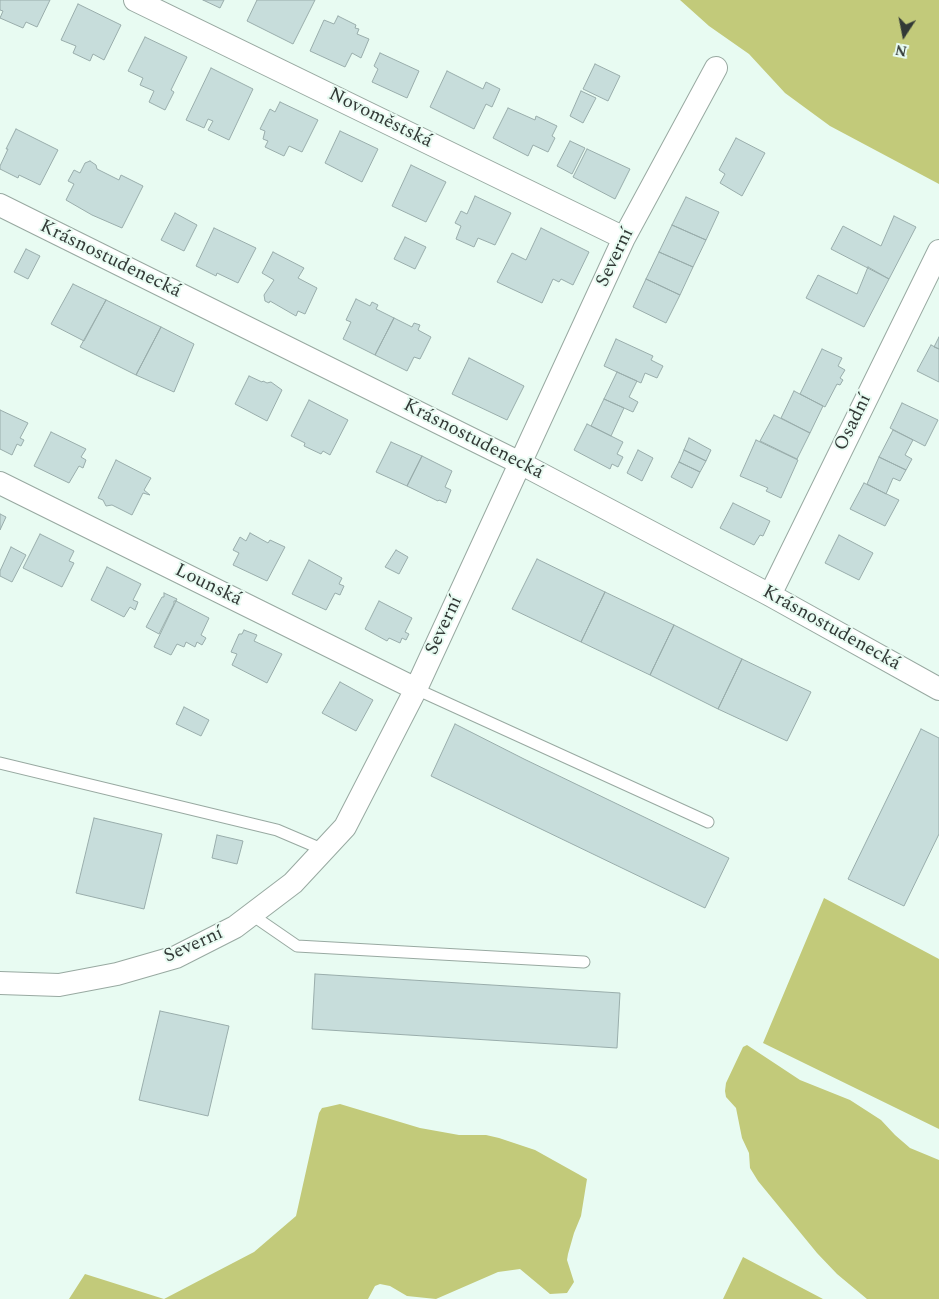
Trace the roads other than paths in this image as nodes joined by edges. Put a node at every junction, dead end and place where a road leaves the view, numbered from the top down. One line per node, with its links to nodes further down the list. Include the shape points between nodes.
1 (135, 0): 4 (street, Novoměstská)
2 (716, 68): 4 (street, Severní)
3 (0, 205): 6 (street, Krásnostudenecká)
4 (624, 238): 6 (street, Severní)
5 (939, 251): 8 (street, Osadní)
6 (520, 463): 8 (street, Krásnostudenecká); 9 (street, Severní)
7 (0, 483): 9 (street, Lounská)
8 (770, 595): 10 (street, Krásnostudenecká)
9 (416, 689): 12 (lane); 13 (street, Severní, via 344,827)
10 (939, 689)
11 (0, 763): 13 (lane, via 278,830)
12 (708, 822)
13 (324, 850): 14 (street, Severní, via 293,883)
14 (252, 915): 15 (lane, via 297,946); 16 (street, Severní, via 176,957 117,974 58,985)
15 (584, 962)
16 (0, 983)

